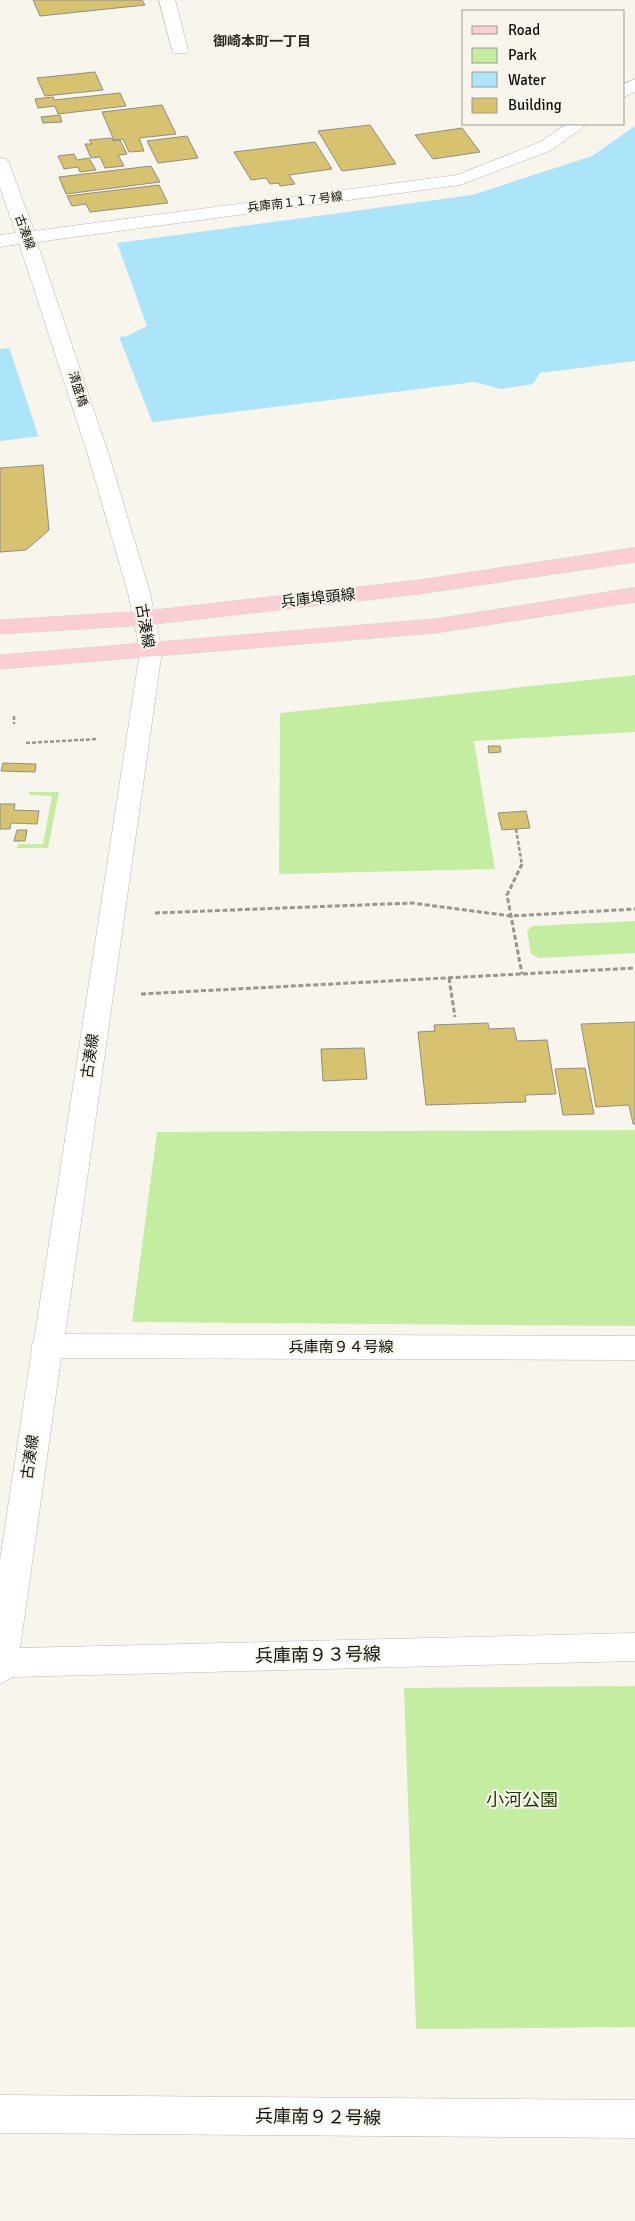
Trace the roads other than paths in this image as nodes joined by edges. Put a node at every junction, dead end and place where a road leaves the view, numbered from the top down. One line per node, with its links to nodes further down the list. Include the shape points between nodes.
1 (167, 0): 2 (street)
2 (180, 50)
3 (577, 125): 5 (street, 兵庫南１１７号線, via 546,146 460,180)
4 (0, 163): 5 (street, 古湊線)
5 (27, 237): 6 (street, 兵庫南１１７号線); 7 (street, 古湊線)
6 (0, 241)
7 (59, 329): 8 (street, 清盛橋)
8 (97, 448): 11 (street, 古湊線)
9 (635, 556): 11 (main road, 兵庫埠頭線, via 419,587)
10 (635, 596): 13 (main road, via 435,626)
11 (146, 618): 12 (main road, 兵庫埠頭線); 13 (street, 古湊線)
12 (0, 627)
13 (151, 651): 14 (main road); 15 (street, 古湊線)
14 (0, 662)
15 (46, 1346): 16 (street, 兵庫南９４号線); 18 (street, 古湊線)
16 (635, 1348)
17 (635, 1647): 18 (street, 兵庫南９３号線)
18 (0, 1665)
19 (0, 2114): 20 (street, 兵庫南９２号線)
20 (635, 2119)

